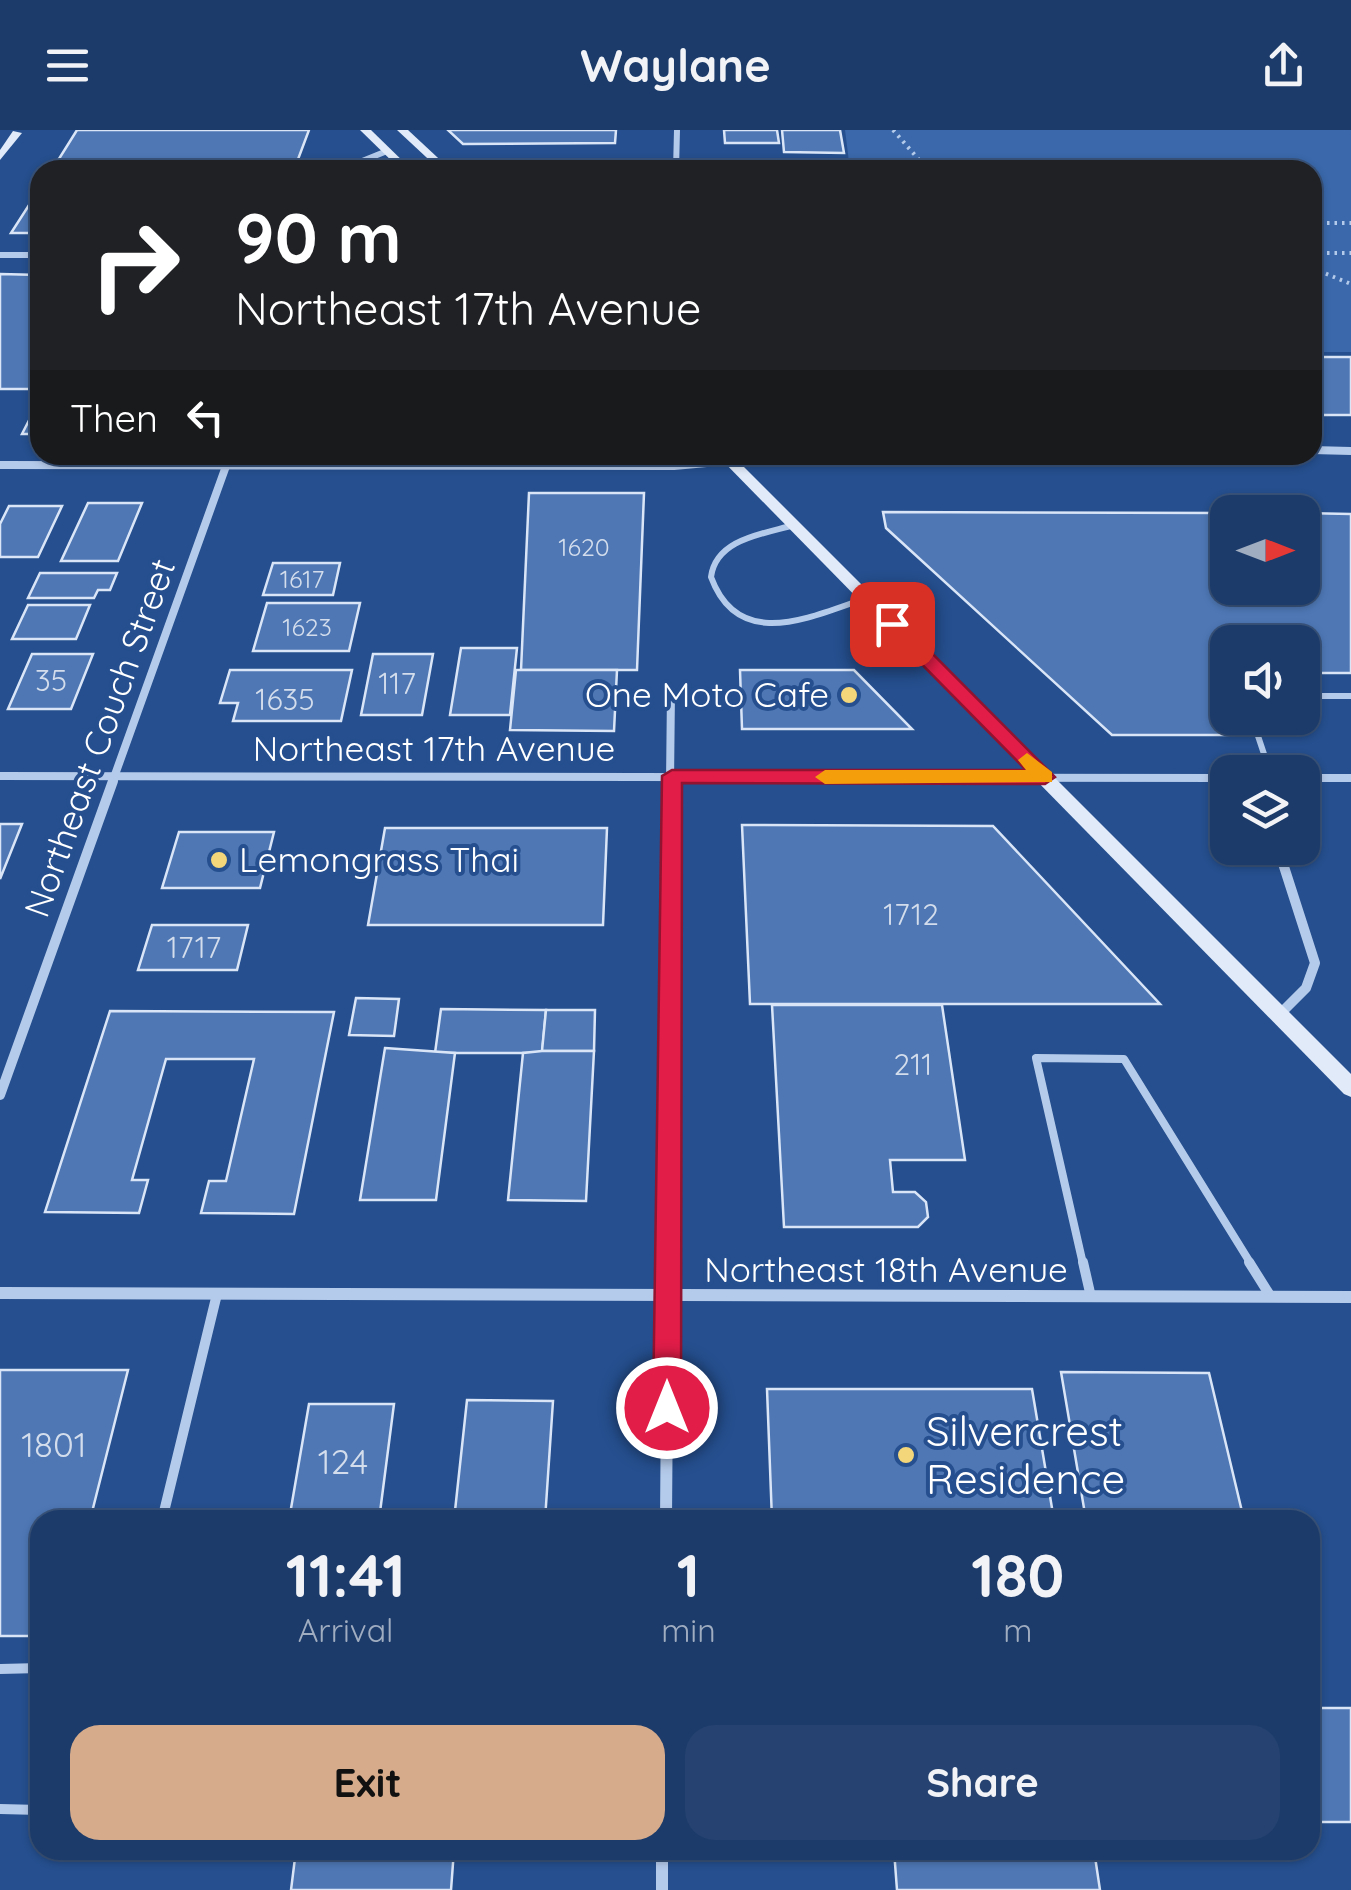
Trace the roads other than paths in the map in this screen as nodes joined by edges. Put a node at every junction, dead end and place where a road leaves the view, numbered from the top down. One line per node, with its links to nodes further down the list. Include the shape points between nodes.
1 (365, 130): 5 (main road)
2 (402, 130): 9 (main road)
3 (677, 130): 10 (street)
4 (19, 131): 6 (main road)
5 (388, 151): 7 (street); 8 (main road)
6 (0, 157)
7 (365, 160)
8 (397, 160)
9 (435, 160)
10 (676, 160)
11 (0, 255): 12 (street)
12 (30, 255)
13 (1322, 450): 14 (street)
14 (1351, 450)
15 (30, 464): 16 (street)
16 (0, 465)
17 (226, 465): 27 (street, Northeast Couch Street)
18 (600, 465): 19 (street)
19 (681, 465)
20 (734, 465): 21 (main road)
21 (795, 525): 22 (main road); 22 (lane, via 725,549 711,561 715,590 735,615 781,622)
22 (867, 598): 29 (main road)
23 (671, 691): 28 (street)
24 (1320, 696): 25 (lane)
25 (1351, 696)
26 (0, 776): 27 (street, Northeast 17th Avenue)
27 (116, 776): 28 (street, Northeast 17th Avenue); 36 (street, Northeast Couch Street)
28 (672, 776): 29 (street, Northeast 17th Avenue); 39 (street)
29 (1045, 777): 30 (street, Northeast 17th Avenue); 34 (main road)
30 (1210, 778)
31 (1320, 778): 32 (street)
32 (1351, 778)
33 (1284, 865): 34 (street, via 1316,971 1308,989)
34 (1279, 1015): 35 (main road)
35 (1351, 1088)
36 (0, 1095)
37 (0, 1293): 38 (street, Northeast 18th Avenue)
38 (216, 1294): 39 (street, Northeast 18th Avenue); 43 (lane)
39 (668, 1297): 40 (street, Northeast 18th Avenue); 44 (street)
40 (1091, 1298): 41 (street, Northeast 18th Avenue); 41 (lane, via 1036,1058 1124,1059)
41 (1270, 1298): 42 (street, Northeast 18th Avenue)
42 (1351, 1298)
43 (164, 1510)
44 (666, 1510)
45 (0, 1668): 46 (lane)
46 (30, 1668)
47 (0, 1809): 48 (lane)
48 (30, 1810)
49 (662, 1860): 50 (street)
50 (662, 1890)

